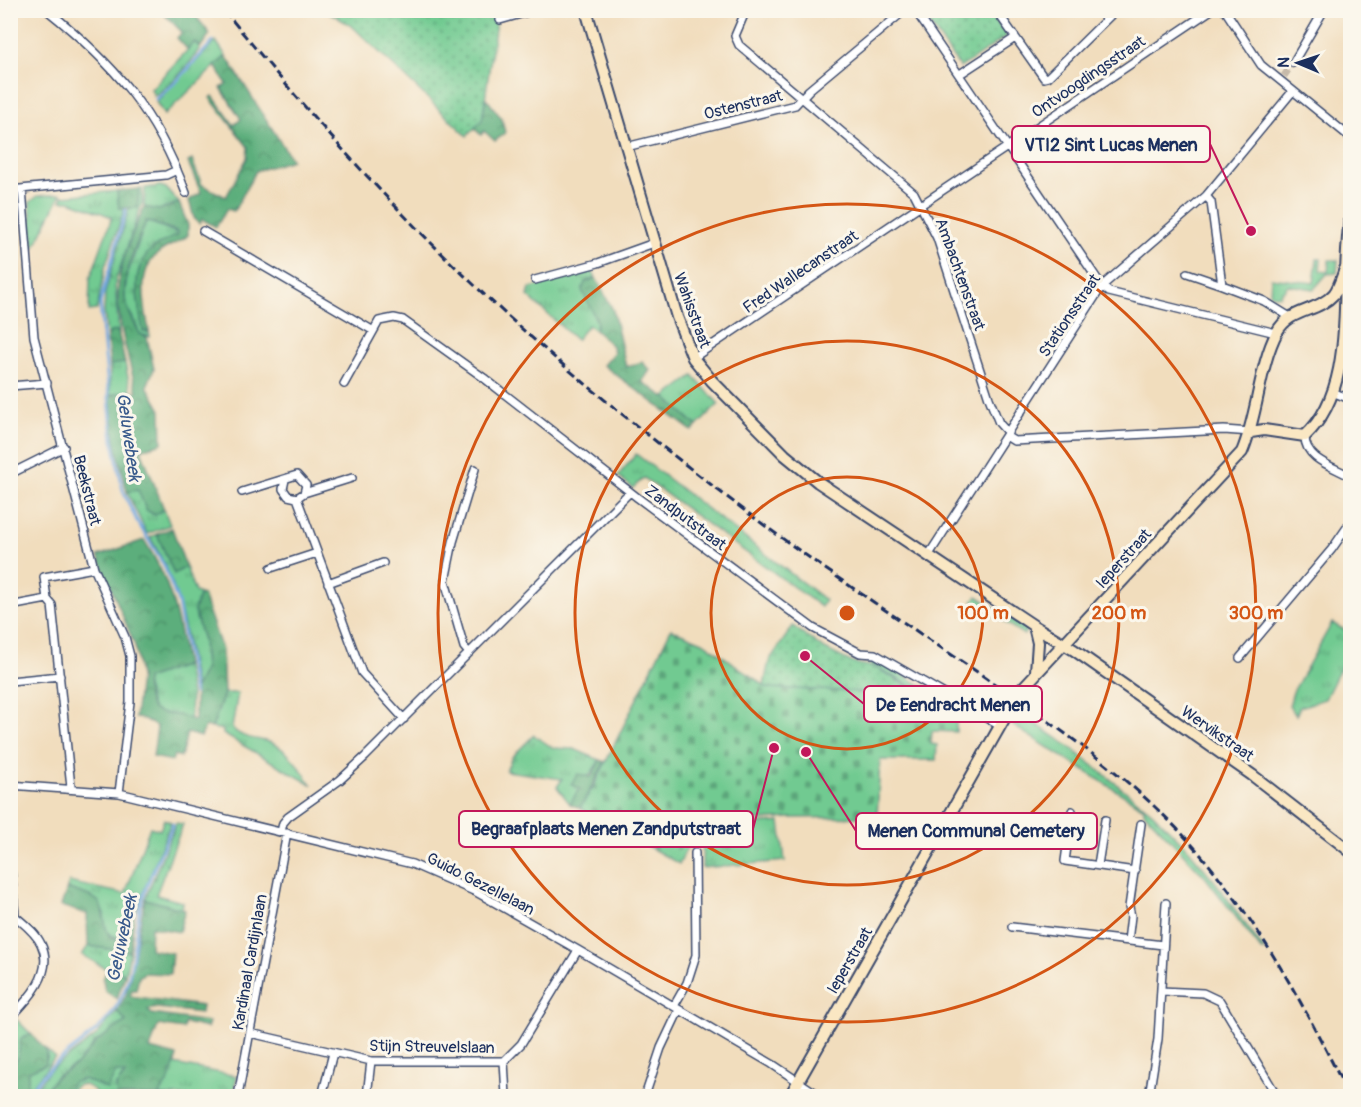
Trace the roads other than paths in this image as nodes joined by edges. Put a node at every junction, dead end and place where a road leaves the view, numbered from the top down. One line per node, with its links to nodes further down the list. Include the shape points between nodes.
1 (47, 10): 21 (street, via 110,64 140,101)
2 (535, 10): 12 (street)
3 (586, 10): 19 (street, Wahisstraat)
4 (746, 10): 17 (street, Ambachtenstraat, via 735,36 739,45)
5 (905, 10): 17 (street, Ostenstraat)
6 (915, 10): 15 (street)
7 (996, 10): 13 (street)
8 (1116, 10): 13 (street, via 1048,77 1044,78)
9 (1211, 10): 20 (street, Ontvoogdingsstraat)
10 (1225, 10): 16 (street, via 1250,52)
11 (1321, 12): 14 (street)
12 (500, 20)
13 (1015, 38): 15 (street)
14 (1293, 63)
15 (960, 74): 20 (street)
16 (1292, 92): 18 (street); 25 (street, Stationsstraat)
17 (801, 98): 19 (street, Ostenstraat, via 795,105); 26 (street, Ambachtenstraat, via 914,193)
18 (1350, 137)
19 (626, 147): 29 (street, Wahisstraat)
20 (1008, 147): 26 (street, Ontvoogdingsstraat); 34 (street)
21 (177, 170): 22 (street, via 166,176); 24 (street)
22 (22, 189): 23 (street); 41 (street, Beekstraat, via 34,337)
23 (10, 190)
24 (186, 193)
25 (1206, 196): 33 (street, via 1211,202); 34 (street, Stationsstraat)
26 (921, 206): 40 (street, Fred Wallecanstraat); 47 (street, Ambachtenstraat, via 938,238 989,398)
27 (1350, 220): 30 (street)
28 (203, 231): 38 (street)
29 (654, 243): 32 (street); 40 (street, Wahisstraat)
30 (1345, 269): 35 (street, via 1335,293); 37 (street)
31 (1186, 273): 33 (street)
32 (535, 280)
33 (1222, 285): 36 (street)
34 (1102, 286): 39 (street, via 1110,292); 47 (street, Stationsstraat)
35 (1318, 306): 36 (street); 37 (street, via 1336,308)
36 (1290, 316): 39 (street, Ieperstraat)
37 (1343, 318): 44 (street, via 1340,364)
38 (372, 330): 42 (street); 56 (street, Zandputstraat, via 385,319 403,320)
39 (1276, 333): 46 (street, Ieperstraat)
40 (693, 358): 60 (street, Wahisstraat, via 798,466)
41 (47, 383): 43 (street); 49 (street, Beekstraat)
42 (344, 384)
43 (10, 386)
44 (1332, 392): 45 (street); 48 (street, via 1318,424)
45 (1350, 399)
46 (1251, 432): 47 (street, via 1224,430 1014,441); 48 (street); 68 (street, Ieperstraat, via 1242,452)
47 (1007, 435): 60 (street, Stationsstraat)
48 (1305, 436): 52 (street, via 1306,449 1314,457)
49 (64, 447): 51 (street); 62 (street, Beekstraat)
50 (475, 469): 69 (street, via 446,581 464,647)
51 (10, 474)
52 (1350, 476)
53 (352, 478): 57 (street)
54 (285, 480): 55 (street); 57 (street, via 285,493); 57 (street, via 293,475 301,477 306,485)
55 (242, 492)
56 (630, 492): 69 (street); 75 (street, Zandputstraat, via 813,628 860,653 875,654)
57 (301, 495): 59 (street)
58 (1350, 523): 70 (street)
59 (317, 553): 63 (street); 64 (street)
60 (928, 556): 67 (street, Wahisstraat)
61 (382, 563): 64 (street)
62 (94, 568): 65 (street, via 44,577); 78 (street, Beekstraat, via 130,656 130,702)
63 (271, 568)
64 (328, 583): 74 (street, via 362,673)
65 (46, 599): 66 (street); 72 (street, via 52,605)
66 (10, 606)
67 (1034, 626): 68 (street, Wervikstraat); 71 (street, via 1038,643)
68 (1065, 644): 71 (street, Ieperstraat); 83 (street, Wervikstraat, via 1252,775)
69 (470, 653): 74 (street)
70 (1240, 658)
71 (1036, 671): 75 (street, Ieperstraat)
72 (60, 676): 73 (street); 77 (street)
73 (10, 681)
74 (404, 719): 82 (street, via 340,780 288,817 282,823)
75 (1000, 726): 101 (street, Ieperstraat)
76 (10, 785): 77 (street, Guido Gezellelaan)
77 (71, 787): 78 (street, Guido Gezellelaan)
78 (119, 793): 82 (street, Guido Gezellelaan)
79 (1072, 811): 86 (street, via 1065,861)
80 (1104, 820): 86 (street)
81 (1141, 824): 87 (street)
82 (284, 832): 93 (street, Guido Gezellelaan, via 412,864 437,874); 97 (street, Kardinaal Cardijnlaan)
83 (1350, 851)
84 (695, 853): 95 (street, via 696,955)
85 (10, 860): 89 (street)
86 (1098, 865): 87 (street)
87 (1135, 871): 91 (street)
88 (1166, 903): 92 (street)
89 (13, 918): 96 (street, via 42,945 44,959 38,986)
90 (1012, 927): 91 (street)
91 (1128, 941): 92 (street)
92 (1163, 945): 94 (street)
93 (578, 950): 95 (street, Guido Gezellelaan); 100 (street, Stijn Streuvelslaan, via 521,1044)
94 (1161, 991): 109 (street); 110 (street, via 1203,993 1220,1001)
95 (676, 1008): 101 (street, Guido Gezellelaan); 106 (street)
96 (10, 1018)
97 (250, 1033): 98 (street, Stijn Streuvelslaan); 102 (street, Kardinaal Cardijnlaan)
98 (333, 1053): 99 (street, Stijn Streuvelslaan); 103 (street)
99 (371, 1061): 100 (street, Stijn Streuvelslaan); 104 (street)
100 (504, 1061): 105 (street)
101 (797, 1082): 107 (street, Ieperstraat); 108 (street, Guido Gezellelaan)
102 (238, 1096)
103 (322, 1096)
104 (367, 1096)
105 (506, 1096)
106 (645, 1096)
107 (790, 1096)
108 (820, 1096)
109 (1149, 1096)
110 (1277, 1096)

